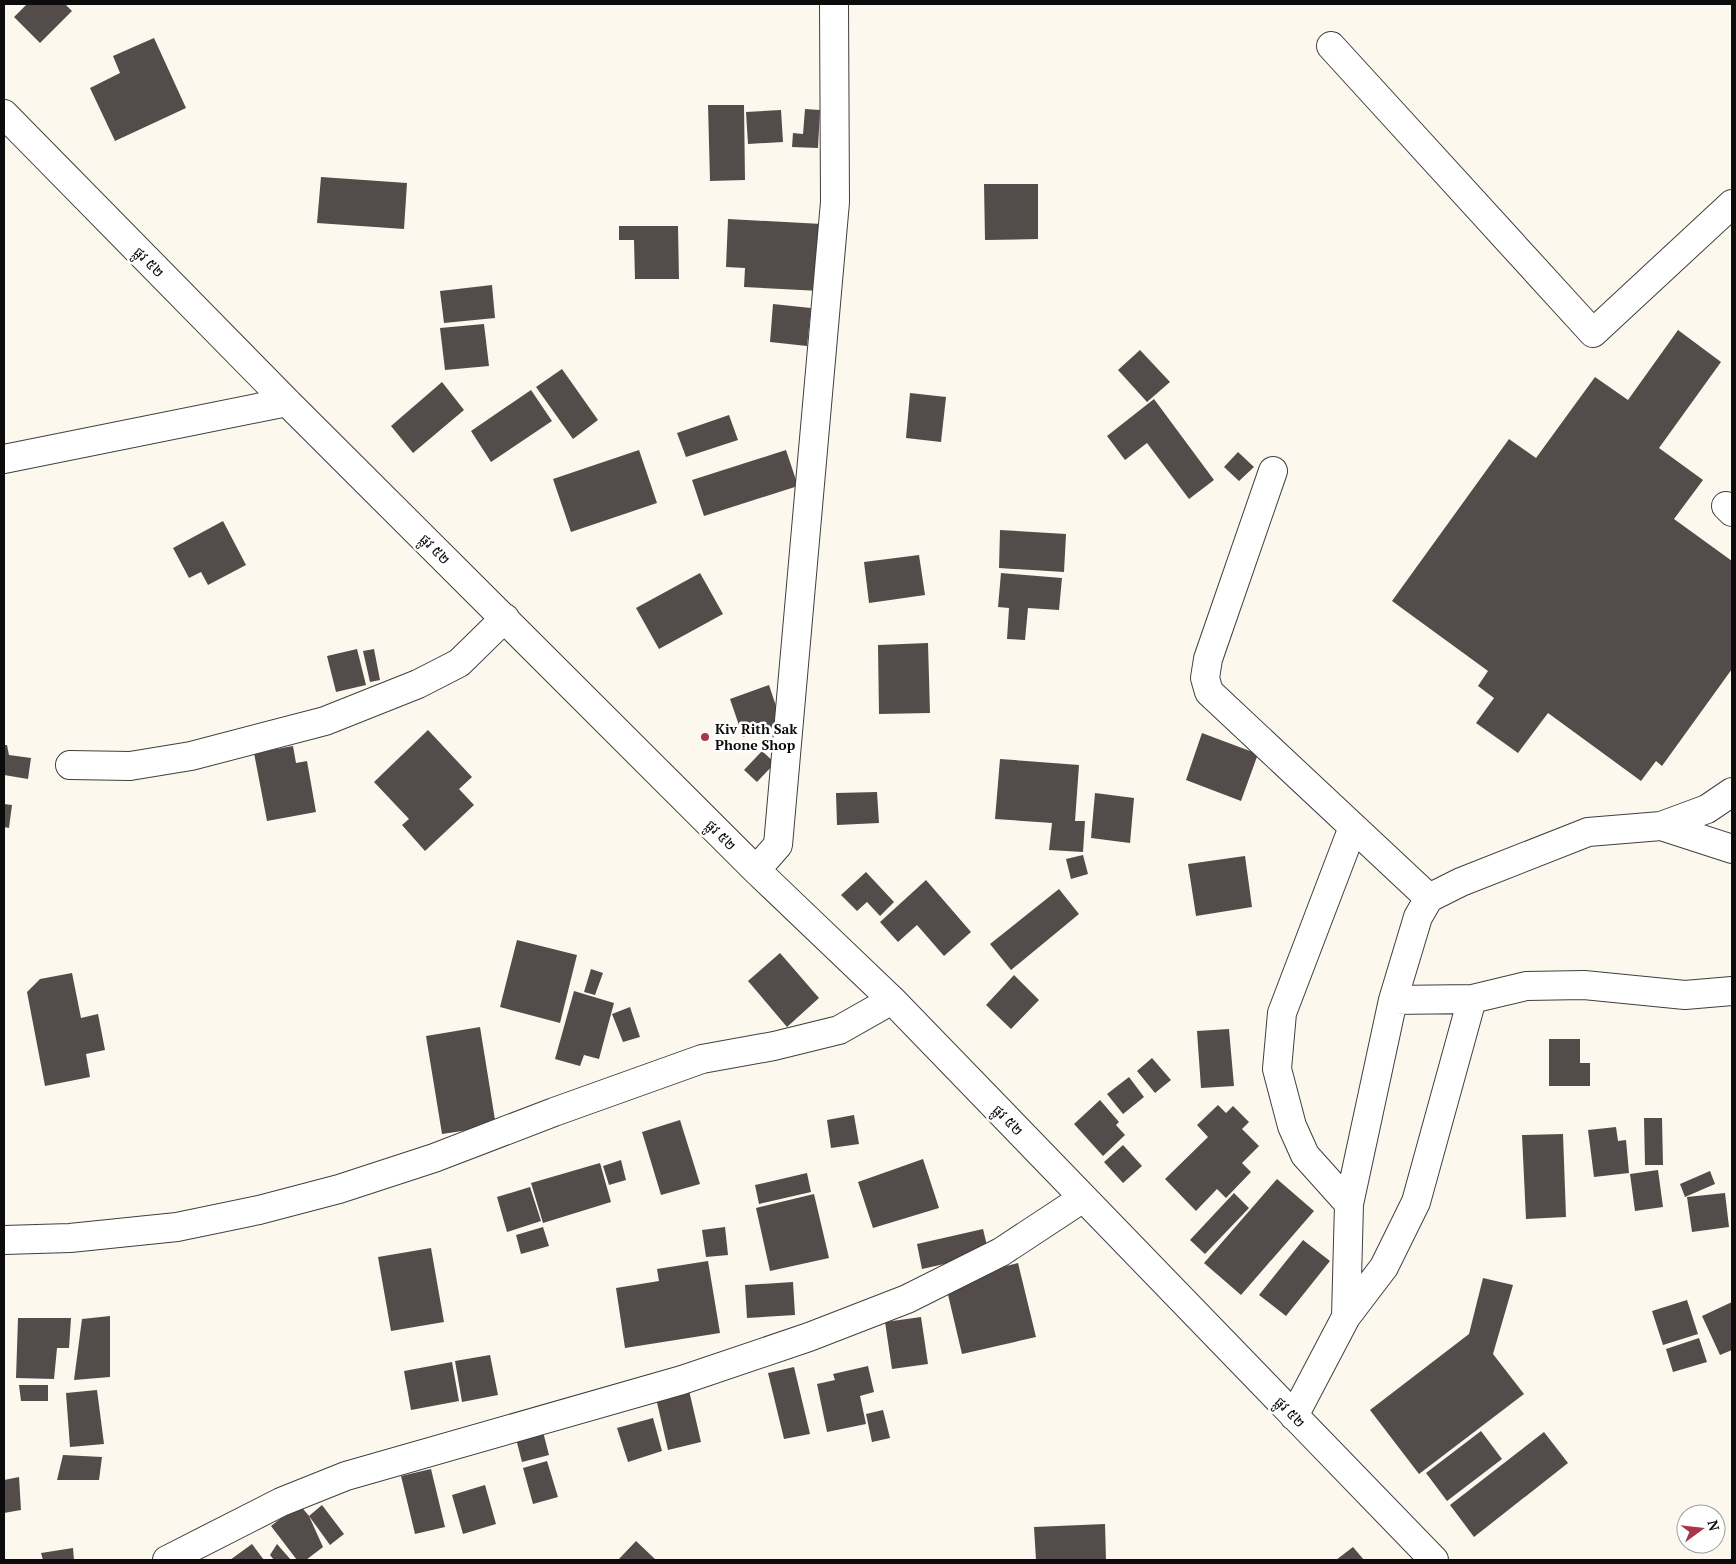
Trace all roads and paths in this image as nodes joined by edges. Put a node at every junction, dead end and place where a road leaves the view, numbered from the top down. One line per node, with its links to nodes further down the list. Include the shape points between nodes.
1 (834, 4): 14 (street, via 835,202 778,845)
2 (1331, 46): 4 (street, via 1593,333)
3 (4, 114): 5 (street, ផ្លូវ ៥២)
4 (1732, 204)
5 (288, 402): 6 (street); 8 (street, ផ្លូវ ៥២)
6 (4, 459)
7 (1273, 471): 12 (street, via 1208,659 1205,678 1209,692)
8 (505, 618): 9 (street, via 459,663 418,684 325,721 182,757 130,766); 14 (street, ផ្លូវ ៥២)
9 (70, 765)
10 (1732, 792): 11 (street, via 1707,809)
11 (1661, 826): 13 (street); 15 (street, via 1588,832 1461,882)
12 (1353, 827): 15 (street); 21 (street, via 1282,1013 1278,1069 1292,1126 1304,1155)
13 (1732, 849)
14 (756, 870): 18 (street, ផ្លូវ ៥២)
15 (1430, 898): 19 (street, via 1418,917)
16 (1732, 990): 17 (street, via 1685,995 1584,985 1526,986)
17 (1472, 998): 19 (street); 23 (street, via 1416,1202 1384,1267)
18 (892, 1000): 20 (street, ផ្លូវ ៥២); 22 (street, via 839,1030 702,1059 434,1158 339,1189 176,1227 70,1238)
19 (1393, 1000): 21 (street)
20 (1083, 1198): 24 (street, ផ្លូវ ៥២); 25 (street, via 1001,1252 907,1299 809,1337 682,1380 346,1476 281,1502)
21 (1349, 1204): 23 (street)
22 (4, 1240)
23 (1346, 1317): 24 (street)
24 (1294, 1416): 26 (street, ផ្លូវ ៥២)
25 (167, 1560)
26 (1434, 1560)

